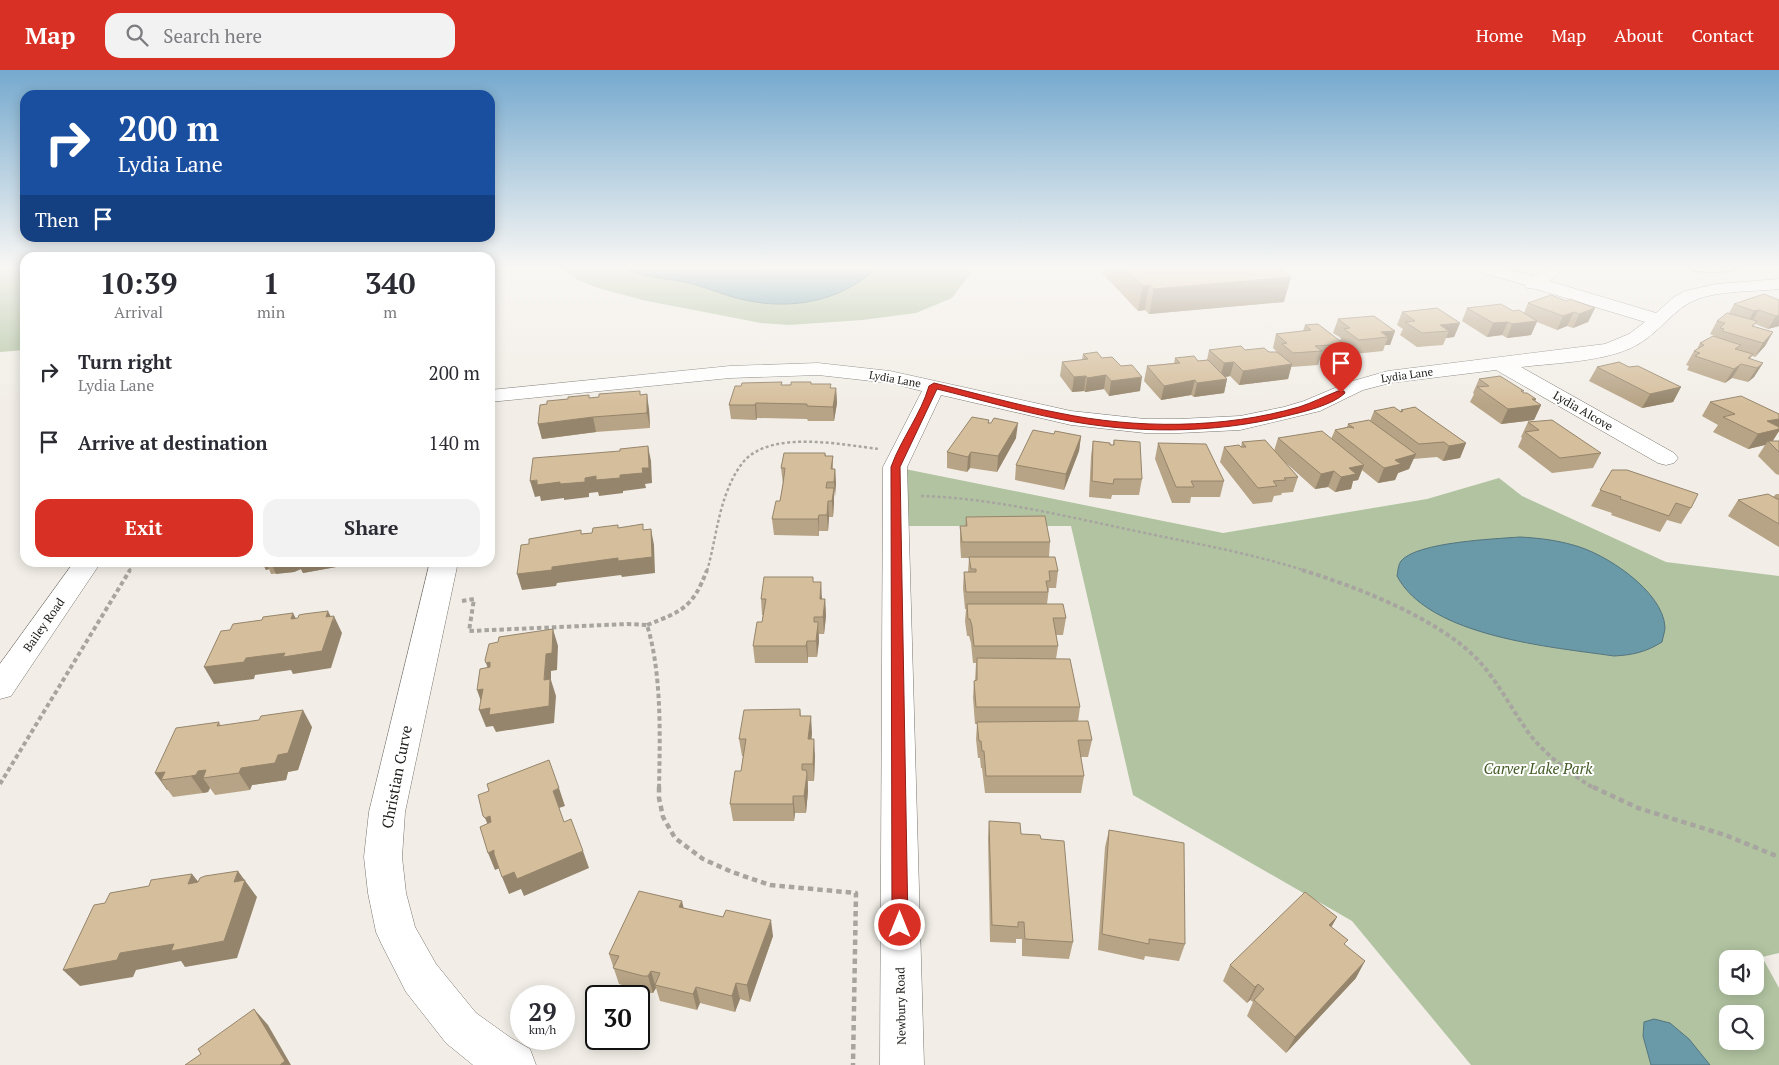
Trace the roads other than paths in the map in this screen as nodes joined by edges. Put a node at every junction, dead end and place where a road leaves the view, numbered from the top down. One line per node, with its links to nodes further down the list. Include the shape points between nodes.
1 (1633, 312): 3 (street)
2 (1667, 312): 3 (street, Lydia Lane)
3 (1659, 320): 4 (street, Lydia Lane, via 1638,338 1612,348)
4 (1501, 364): 5 (street, Lydia Lane, via 1380,379 1288,413 1194,426 1145,426 1082,420); 7 (street, Lydia Alcove)
5 (934, 386): 6 (street, Lydia Lane, via 853,372 791,369); 12 (street, Newbury Road, via 896,467)
6 (495, 396)
7 (1666, 458)
8 (85, 567): 10 (street, Bailey Road)
9 (443, 567): 11 (street, Christian Curve, via 387,812 383,856 387,893 396,932 421,978 461,1028)
10 (0, 688)
11 (514, 1065)
12 (902, 1065)

